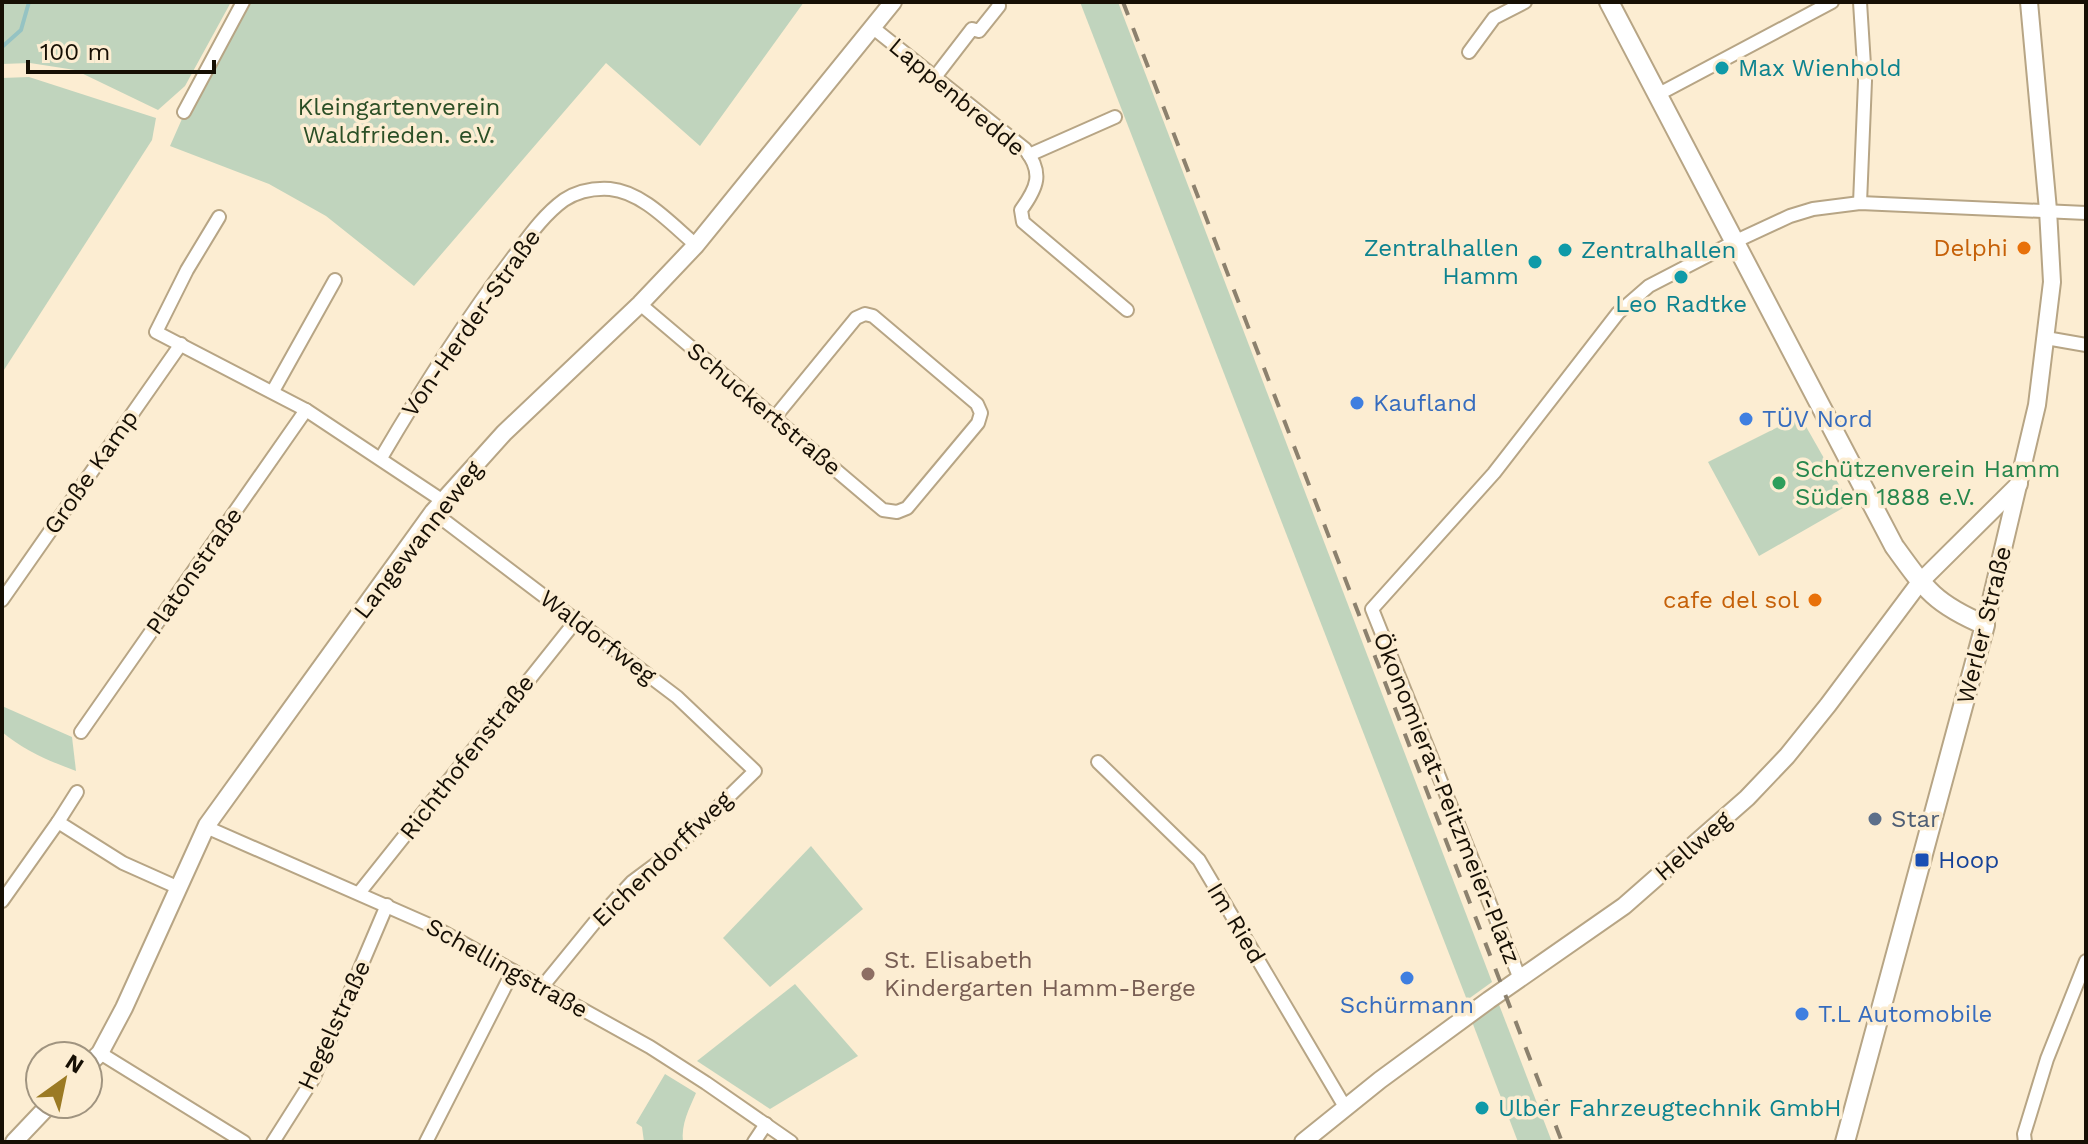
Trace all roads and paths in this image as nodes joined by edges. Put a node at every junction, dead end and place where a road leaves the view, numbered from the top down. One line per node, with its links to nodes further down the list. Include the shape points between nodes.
1 (243, 2): 13 (street)
2 (893, 2): 9 (street, Langewanneweg)
3 (998, 2): 11 (street, via 979,31 972,29)
4 (1525, 2): 10 (street, via 1494,18)
5 (1609, 2): 12 (main road)
6 (1832, 2): 12 (street)
7 (1860, 2): 16 (street, via 1865,81)
8 (2029, 2): 17 (street, Werler Straße)
9 (872, 27): 11 (street, Lappenbredde); 21 (street, Langewanneweg)
10 (1469, 52)
11 (935, 77): 15 (street, Lappenbredde)
12 (1657, 95): 20 (main road)
13 (184, 112)
14 (1115, 117): 15 (street)
15 (1029, 155): 24 (street, Lappenbredde, via 1036,187 1021,210 1023,222)
16 (1860, 203): 17 (street); 20 (street, via 1790,216)
17 (2048, 210): 18 (street); 25 (street, Werler Straße, via 2052,282)
18 (2086, 213)
19 (219, 217): 26 (street, Waldorfweg, via 156,332)
20 (1734, 242): 34 (main road, via 1870,503); 50 (street, Ökonomierat-Peitzmeier-Platz, via 1630,299 1494,473 1372,609)
21 (696, 245): 23 (street, Langewanneweg); 31 (street, Von-Herder-Straße, via 627,193 592,190 565,200 544,217 495,281)
22 (335, 280): 28 (street)
23 (640, 304): 30 (street, Schuckertstraße); 33 (street, Langewanneweg, via 532,405)
24 (1127, 310)
25 (2046, 338): 27 (street); 32 (street, Werler Straße)
26 (181, 344): 28 (street, Waldorfweg); 35 (street, Große Kamp)
27 (2086, 345)
28 (273, 391): 29 (street, Waldorfweg)
29 (306, 410): 31 (street, Waldorfweg); 38 (street, Platonstraße)
30 (775, 417): 30 (street, Schuckertstraße, via 880,507 897,512 907,508 981,413 977,404 865,314 856,318)
31 (381, 458): 33 (street, Waldorfweg)
32 (2019, 484): 34 (street, Hellweg); 37 (street, Werler Straße)
33 (438, 506): 36 (street, Waldorfweg); 43 (street, Langewanneweg)
34 (1920, 582): 37 (main road, via 1954,612); 50 (street, Hellweg, via 1828,705 1747,798 1624,906)
35 (2, 600)
36 (575, 622): 40 (street, Waldorfweg, via 677,697); 45 (street, Richthofenstraße)
37 (1985, 625): 64 (main road, Werler Straße)
38 (81, 732)
39 (1098, 762): 54 (street, Im Ried, via 1199,860)
40 (755, 771): 51 (street, Eichendorffweg, via 671,853 632,882)
41 (77, 792): 42 (street)
42 (58, 822): 44 (street, via 123,863); 46 (street)
43 (206, 827): 44 (street, Langewanneweg); 45 (street, Schellingstraße)
44 (179, 888): 52 (street, Langewanneweg)
45 (359, 893): 47 (street, Schellingstraße)
46 (2, 901)
47 (387, 905): 49 (street, Schellingstraße); 59 (street, Hegelstraße, via 313,1079)
48 (2086, 961): 65 (street, via 2047,1059)
49 (513, 971): 51 (street, Schellingstraße); 60 (street)
50 (1520, 979): 54 (street, Hellweg)
51 (542, 987): 56 (street, Schellingstraße, via 682,1067)
52 (104, 1045)
53 (104, 1055): 58 (street)
54 (1345, 1107): 63 (street, Hellweg)
55 (35, 1120): 57 (street)
56 (766, 1124): 61 (street); 62 (street, Schellingstraße)
57 (14, 1142)
58 (244, 1142)
59 (273, 1142)
60 (426, 1142)
61 (754, 1142)
62 (791, 1142)
63 (1303, 1142)
64 (1845, 1142)
65 (2025, 1142)

